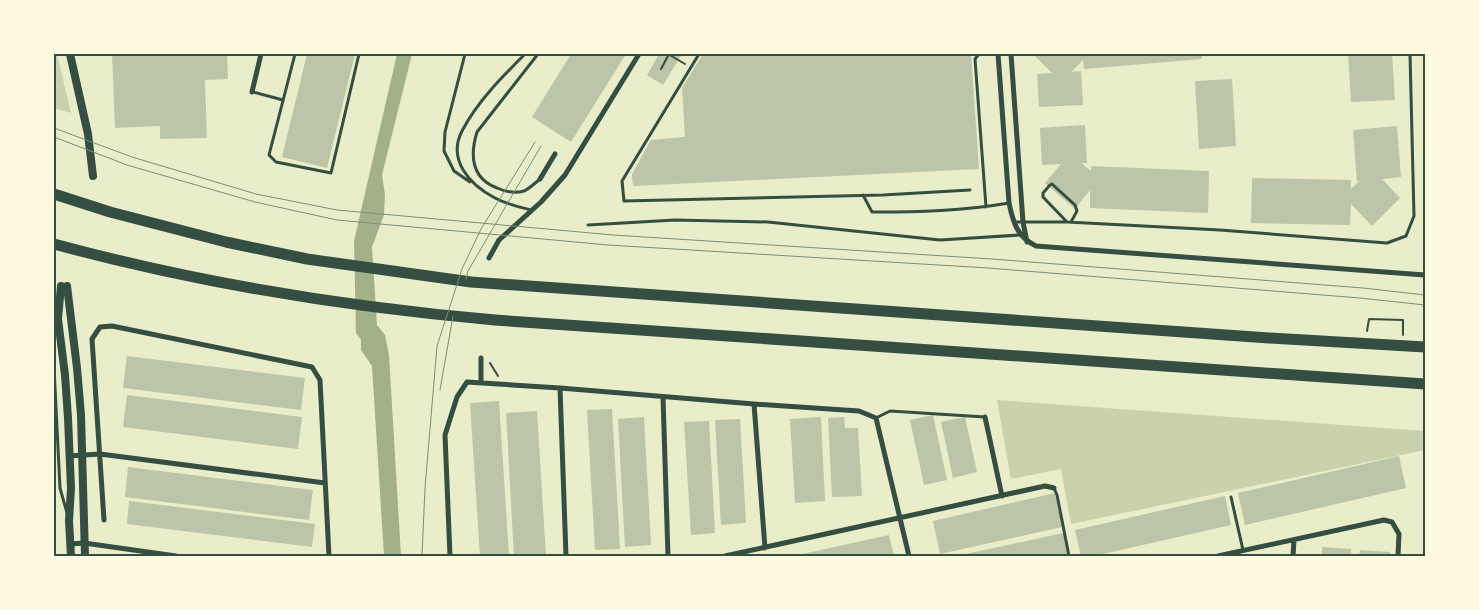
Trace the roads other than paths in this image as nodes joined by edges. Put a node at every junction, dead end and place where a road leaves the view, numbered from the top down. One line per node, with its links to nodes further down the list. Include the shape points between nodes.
1 (70, 54): 17 (street, via 88,134 92,162)
2 (261, 54): 14 (street)
3 (295, 54): 15 (lane)
4 (359, 54): 15 (lane, via 331,173 276,162 269,155)
5 (465, 54): 19 (lane, via 445,132 444,151 454,171)
6 (525, 54): 19 (lane, via 480,103 461,132 456,153 460,168)
7 (538, 54): 18 (lane, via 477,132 472,147 479,176 488,184 508,192 525,190)
8 (639, 54): 25 (street, via 565,175)
9 (699, 54): 22 (lane, via 622,181 624,201)
10 (978, 54): 24 (lane, via 975,59)
11 (997, 54): 23 (street)
12 (1011, 54): 27 (street)
13 (1410, 54): 28 (lane, via 1414,216 1406,236 1387,243)
14 (252, 92): 15 (lane)
15 (283, 100)
16 (555, 154): 18 (street)
17 (90, 175)
18 (540, 179)
19 (474, 185): 25 (lane, via 495,199)
20 (970, 190): 22 (lane)
21 (54, 194): 36 (highway, via 226,242 307,259 435,278)
22 (863, 195): 24 (lane, via 872,212 932,212)
23 (1009, 203): 24 (lane); 26 (street)
24 (986, 207)
25 (531, 210): 33 (street, via 499,240)
26 (1013, 222): 27 (lane); 30 (street)
27 (1023, 222): 28 (lane); 31 (street)
28 (1069, 222): 28 (lane, via 1043,197 1052,184 1075,205 1077,211)
29 (588, 225): 30 (lane, via 676,220 768,222 940,240)
30 (1020, 235): 31 (street)
31 (1028, 242): 34 (street, via 1036,246)
32 (54, 244): 41 (highway, via 207,281 421,313)
33 (489, 258)
34 (1425, 275)
35 (56, 311): 48 (street, via 65,375); 49 (street, via 64,286 77,368)
36 (1425, 347)
37 (481, 358): 40 (street)
38 (54, 368): 39 (lane)
39 (54, 374): 56 (lane, via 60,488)
40 (481, 382): 42 (street); 66 (street, via 467,382 457,397 445,435)
41 (1425, 384)
42 (560, 388): 43 (street); 67 (street)
43 (663, 397): 44 (street); 68 (street)
44 (754, 404): 46 (street, via 858,411); 60 (street)
45 (985, 417): 46 (lane, via 890,411); 52 (street)
46 (876, 418): 54 (street)
47 (100, 454): 49 (street); 50 (street); 50 (street, via 92,339 100,327 112,326 312,367 320,380); 55 (street)
48 (69, 456): 49 (street); 56 (street)
49 (82, 456): 58 (street)
50 (325, 483): 65 (street)
51 (1054, 488): 52 (street, via 1045,486); 71 (lane)
52 (1002, 496): 54 (street)
53 (1231, 497): 61 (lane)
54 (900, 518): 60 (street); 70 (street)
55 (104, 520)
56 (69, 521): 59 (street)
57 (1294, 540): 61 (street); 73 (street); 74 (street, via 1384,520 1392,522 1399,534)
58 (84, 543): 59 (street); 63 (street); 64 (street)
59 (70, 544): 62 (street)
60 (765, 548): 69 (street)
61 (1243, 551): 72 (street)
62 (71, 556)
63 (85, 556)
64 (176, 556)
65 (328, 556)
66 (450, 556)
67 (566, 556)
68 (668, 556)
69 (724, 556)
70 (909, 556)
71 (1069, 556)
72 (1218, 556)
73 (1293, 556)
74 (1398, 556)

